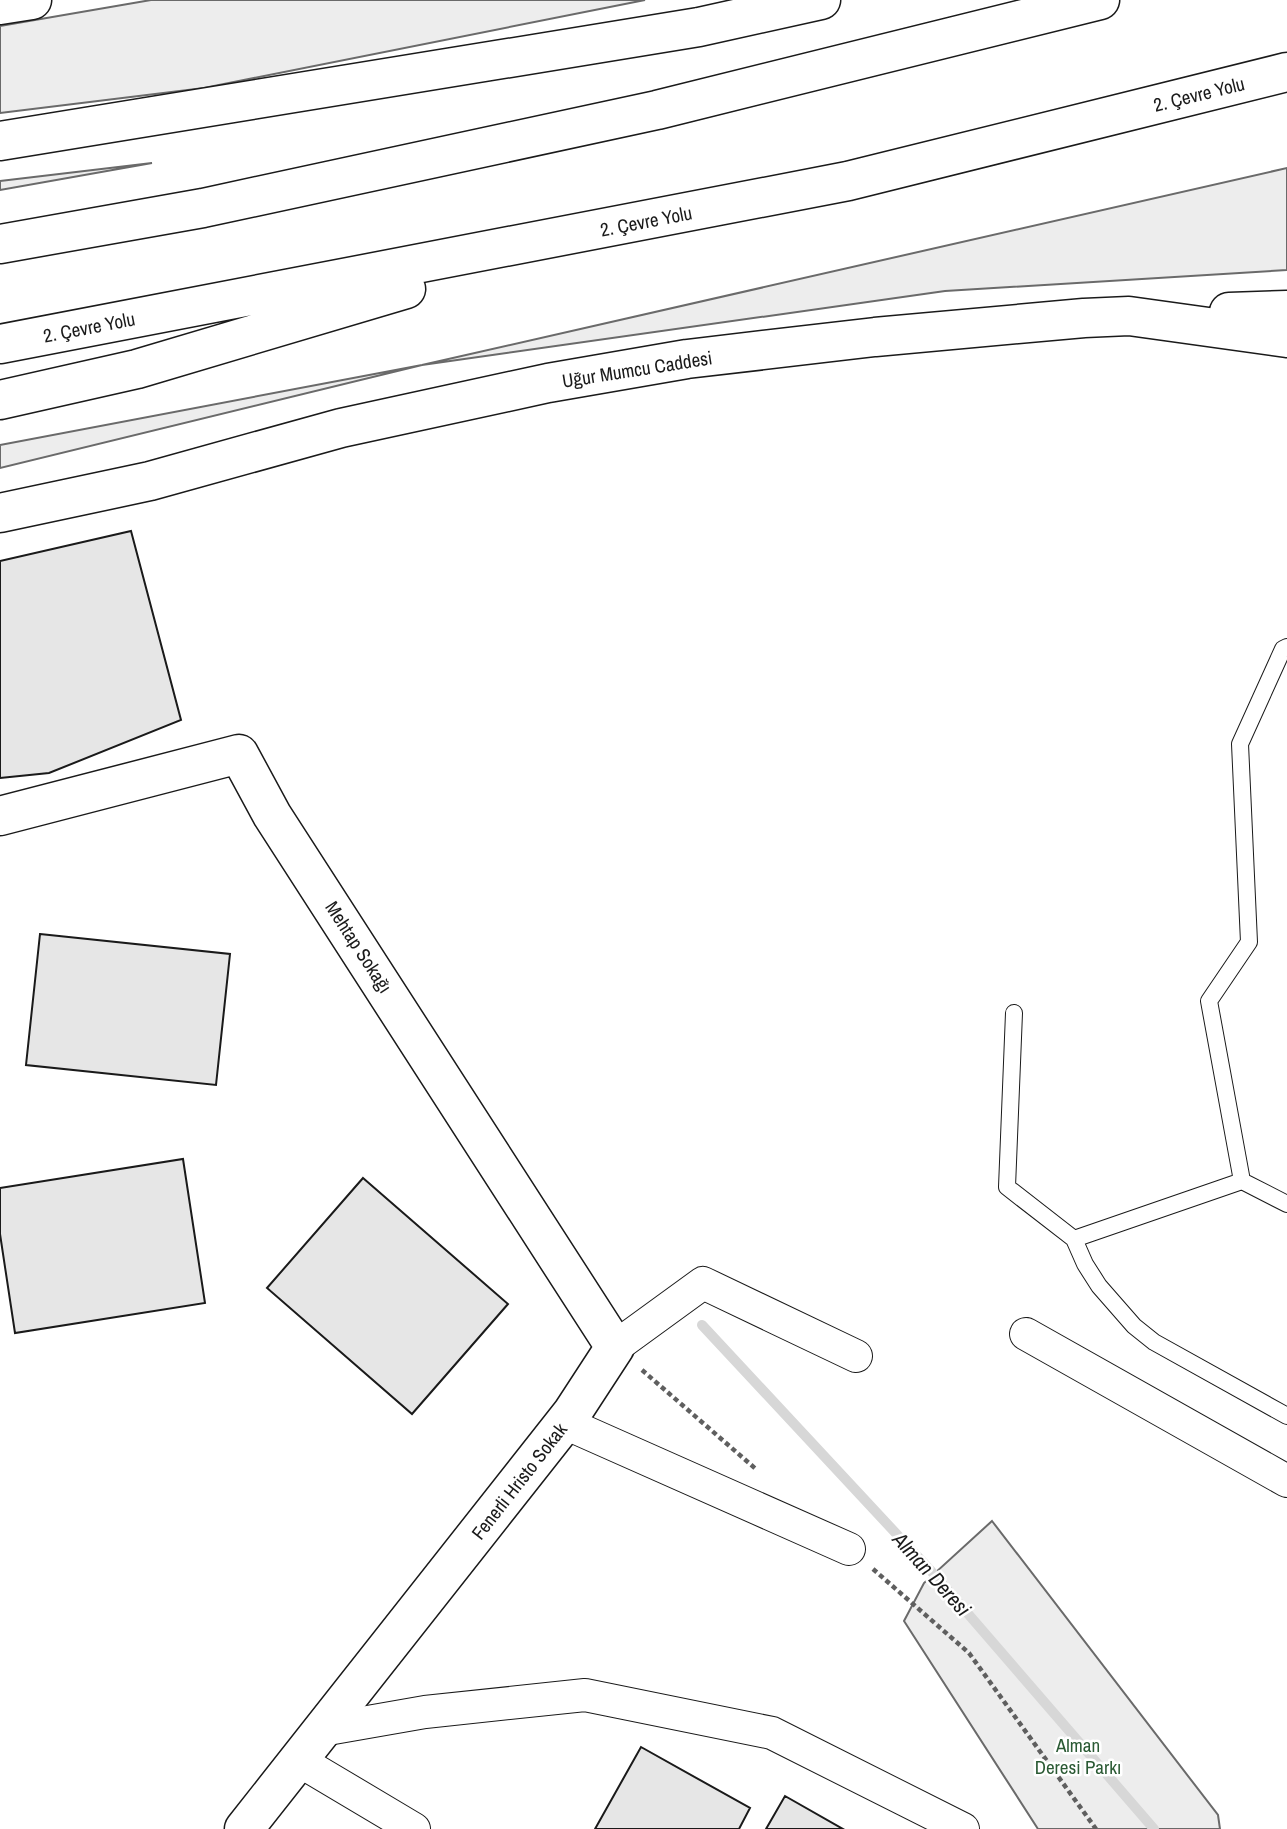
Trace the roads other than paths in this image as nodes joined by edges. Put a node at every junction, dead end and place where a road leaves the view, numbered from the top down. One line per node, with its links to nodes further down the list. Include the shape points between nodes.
1 (32, 0): 4 (main road)
2 (821, 0): 6 (main road, via 699,27)
3 (1100, 0): 8 (main road, via 644,113 203,208)
4 (0, 5)
5 (1287, 73): 7 (main road, 2. Çevre Yolu, via 848,181)
6 (0, 141)
7 (612, 228): 12 (main road, 2. Çevre Yolu); 13 (main road, via 137,369)
8 (0, 244)
9 (1287, 310): 10 (main road)
10 (1129, 316): 11 (main road, Uğur Mumcu Caddesi); 14 (main road, Uğur Mumcu Caddesi, via 875,337 687,359 560,381 341,428 150,481)
11 (1287, 338)
12 (0, 344)
13 (0, 400)
14 (0, 513)
15 (1287, 647): 18 (lane, via 1240,744 1249,942 1209,1001)
16 (0, 816): 22 (main road, Mehtap Sokağı, via 239,754 272,815)
17 (1014, 1013): 20 (lane, via 1007,1187)
18 (1242, 1181): 19 (lane); 20 (lane)
19 (1287, 1204)
20 (1074, 1239): 24 (lane, via 1099,1286 1134,1326 1154,1342)
21 (1026, 1334): 26 (street)
22 (615, 1347): 23 (street, Fenerli Hristo Sokak, via 703,1283); 25 (main road, Fenerli Hristo Sokak)
23 (856, 1356)
24 (1287, 1416)
25 (565, 1423): 27 (street); 28 (main road, Fenerli Hristo Sokak)
26 (1287, 1480)
27 (849, 1549)
28 (322, 1730): 29 (main road, Fenerli Hristo Sokak); 32 (street, via 425,1712 585,1696 772,1733)
29 (298, 1760): 30 (main road, Fenerli Hristo Sokak); 31 (street)
30 (244, 1829)
31 (414, 1829)
32 (962, 1829)

